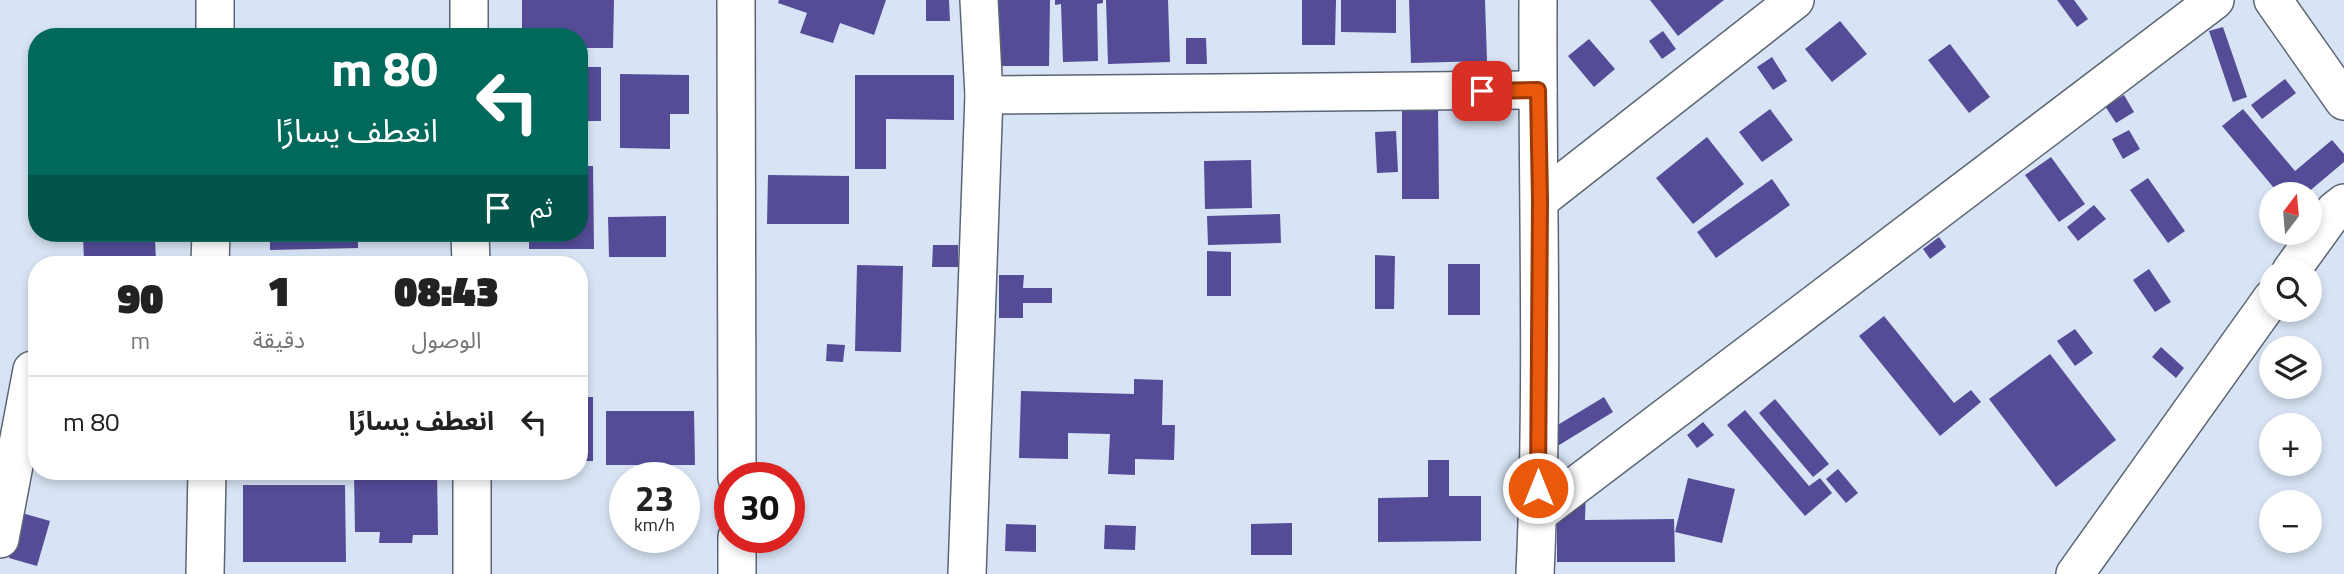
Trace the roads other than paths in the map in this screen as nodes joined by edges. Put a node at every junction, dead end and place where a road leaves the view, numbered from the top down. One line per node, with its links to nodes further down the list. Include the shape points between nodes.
1 (215, 0): 9 (street)
2 (469, 0): 10 (street)
3 (736, 0): 19 (street)
4 (979, 0): 12 (street)
5 (1538, 0): 11 (street)
6 (1795, 0): 14 (street)
7 (2215, 0): 22 (street)
8 (2273, 0): 13 (street)
9 (215, 28)
10 (469, 28)
11 (1538, 90): 12 (street); 14 (street)
12 (984, 95): 28 (street)
13 (2344, 101)
14 (1540, 200): 22 (street)
15 (2344, 203): 16 (street)
16 (2300, 259)
17 (2259, 316): 30 (street)
18 (28, 391): 23 (street)
19 (737, 462)
20 (206, 480): 25 (street)
21 (472, 480): 26 (street)
22 (1538, 514): 29 (street)
23 (0, 540)
24 (737, 553): 27 (street)
25 (205, 574)
26 (472, 574)
27 (737, 574)
28 (967, 574)
29 (1535, 574)
30 (2075, 574)

